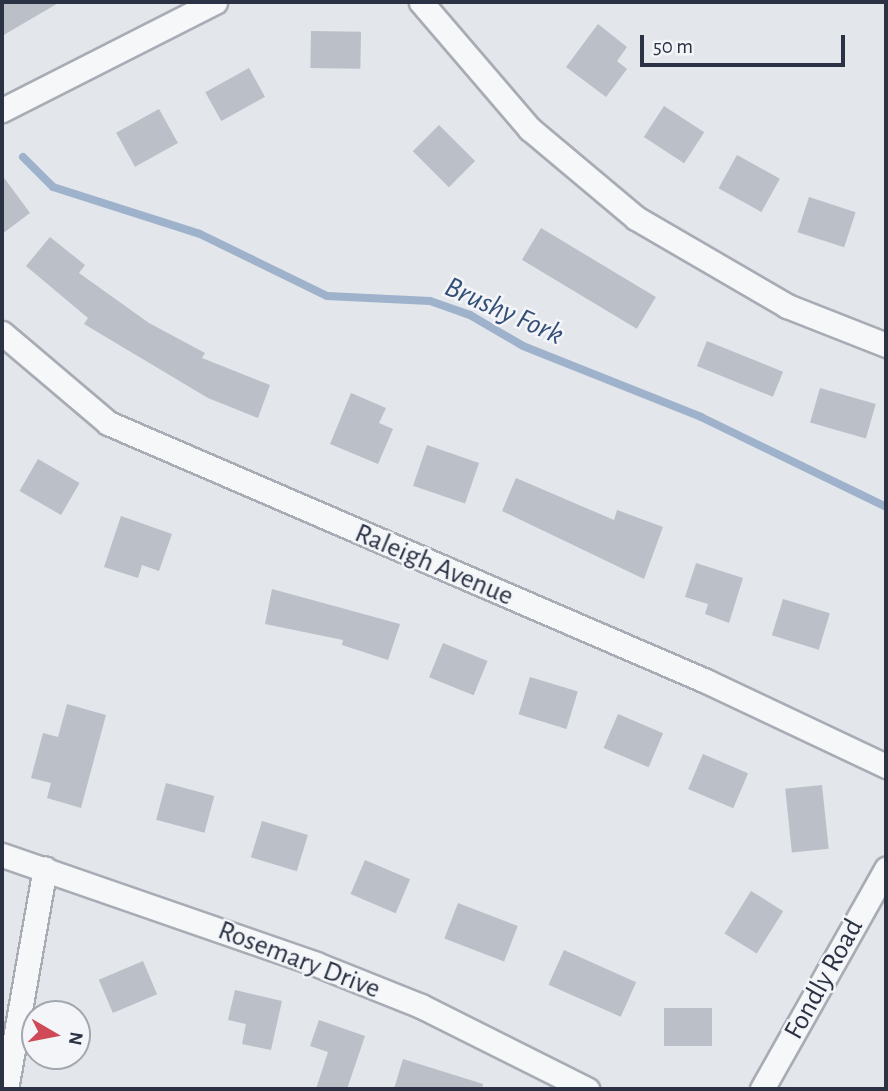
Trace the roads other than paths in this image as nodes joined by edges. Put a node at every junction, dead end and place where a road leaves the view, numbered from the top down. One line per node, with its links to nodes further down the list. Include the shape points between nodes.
1 (215, 2): 3 (street)
2 (421, 2): 5 (street, via 530,130 636,218 787,306)
3 (2, 110)
4 (2, 333): 6 (street, Raleigh Avenue, via 108,423 706,681)
5 (886, 345)
6 (886, 766)
7 (2, 855): 8 (street, Rosemary Drive)
8 (45, 868): 10 (street); 11 (street, Rosemary Drive, via 421,1006)
9 (886, 869): 12 (street, Fondly Road)
10 (6, 1089)
11 (587, 1089)
12 (762, 1089)

